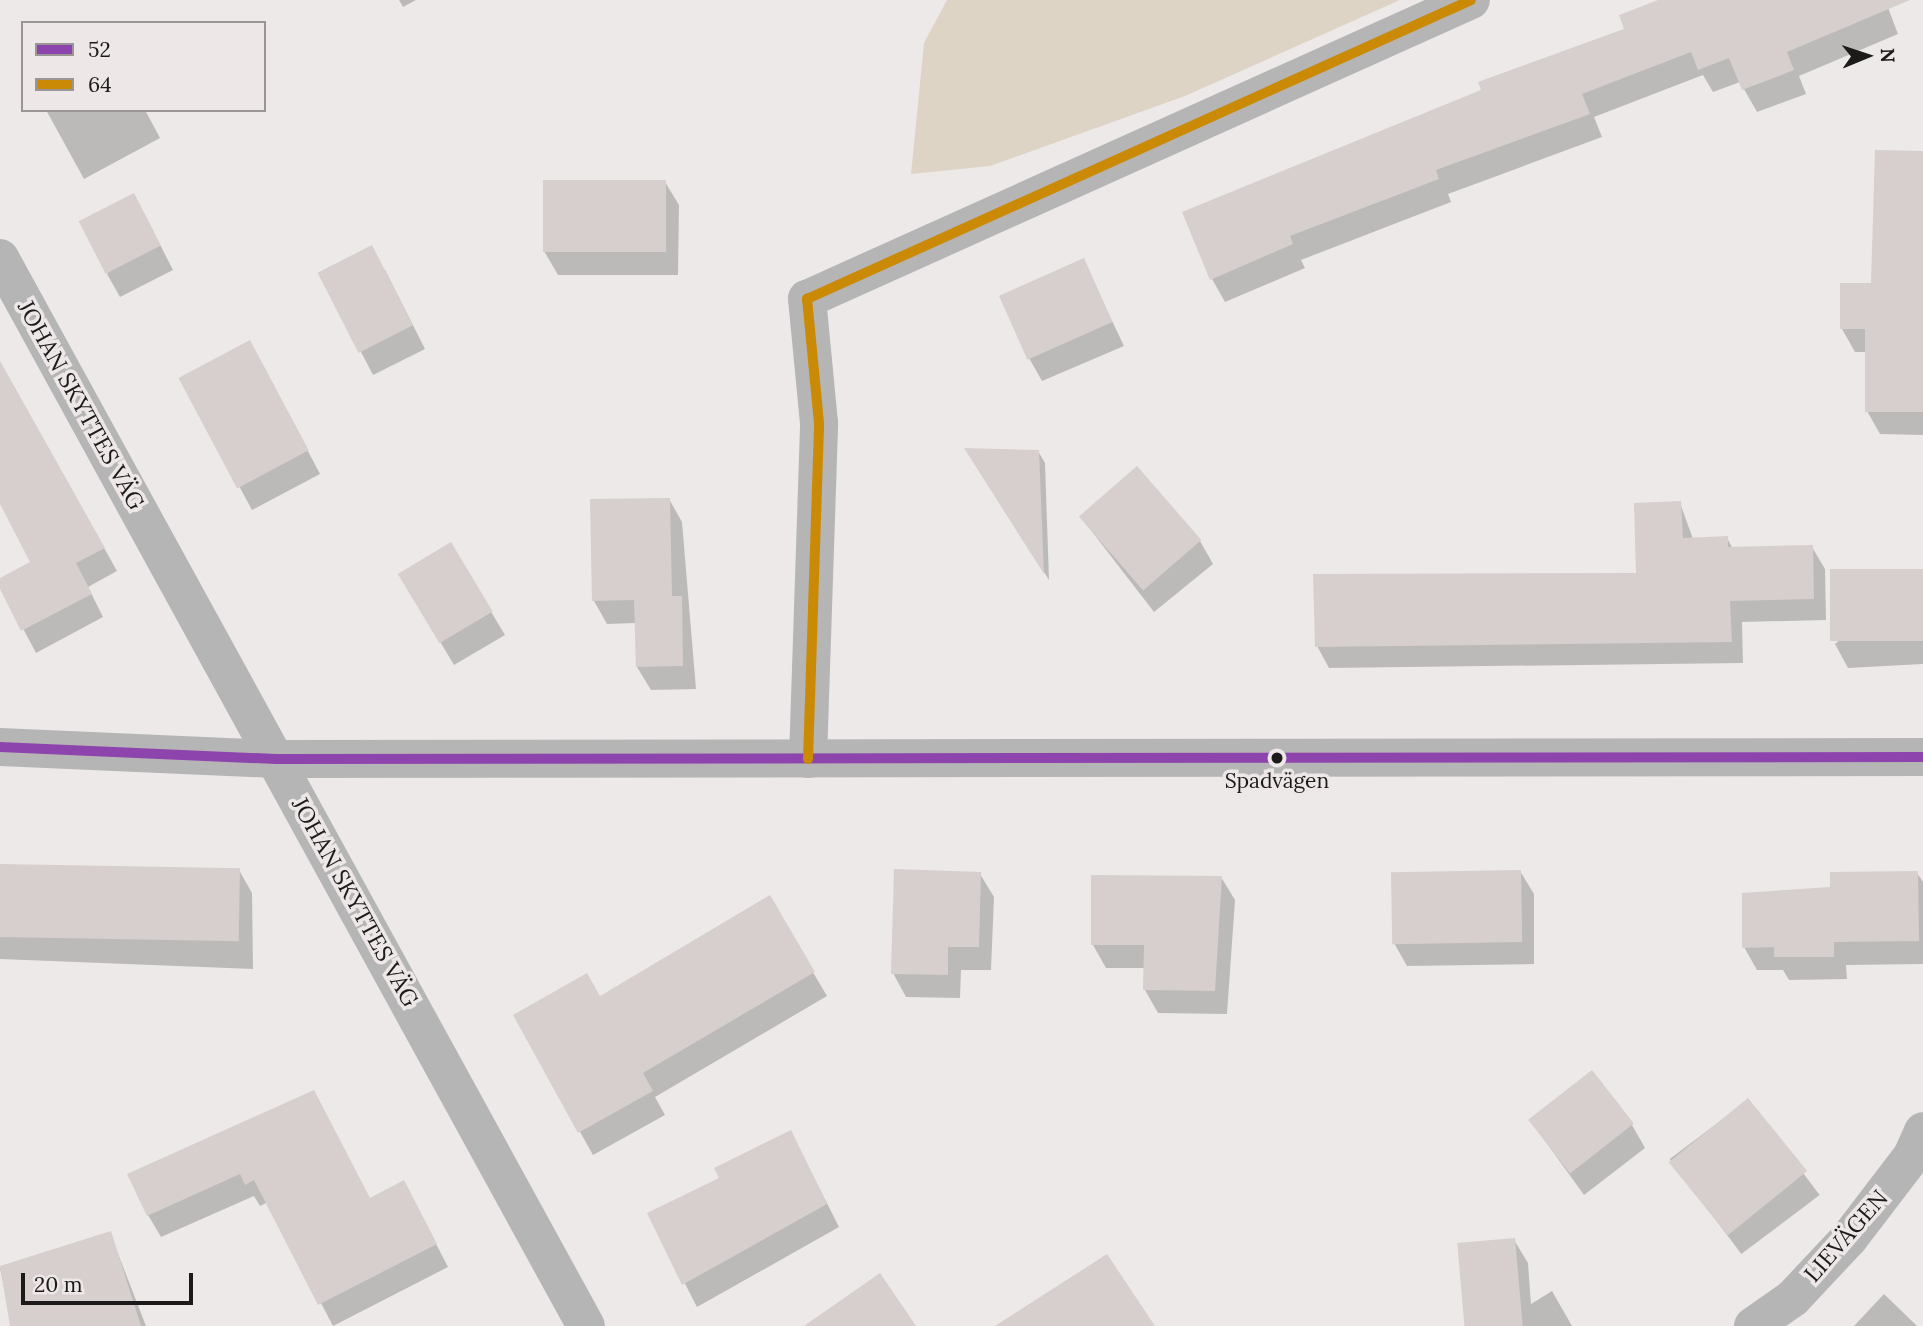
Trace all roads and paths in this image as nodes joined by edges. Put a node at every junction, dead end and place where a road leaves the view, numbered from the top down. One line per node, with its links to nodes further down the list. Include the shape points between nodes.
1 (1471, 0): 6 (street, via 807,299 819,423)
2 (0, 258): 5 (street, JOHAN SKYTTES VÄG)
3 (0, 747): 5 (street)
4 (1923, 757): 6 (street)
5 (277, 759): 6 (street); 8 (street, JOHAN SKYTTES VÄG)
6 (808, 759)
7 (1923, 1131): 9 (street, LIEVÄGEN, via 1912,1156 1850,1237 1793,1298)
8 (586, 1326)
9 (1753, 1326)

